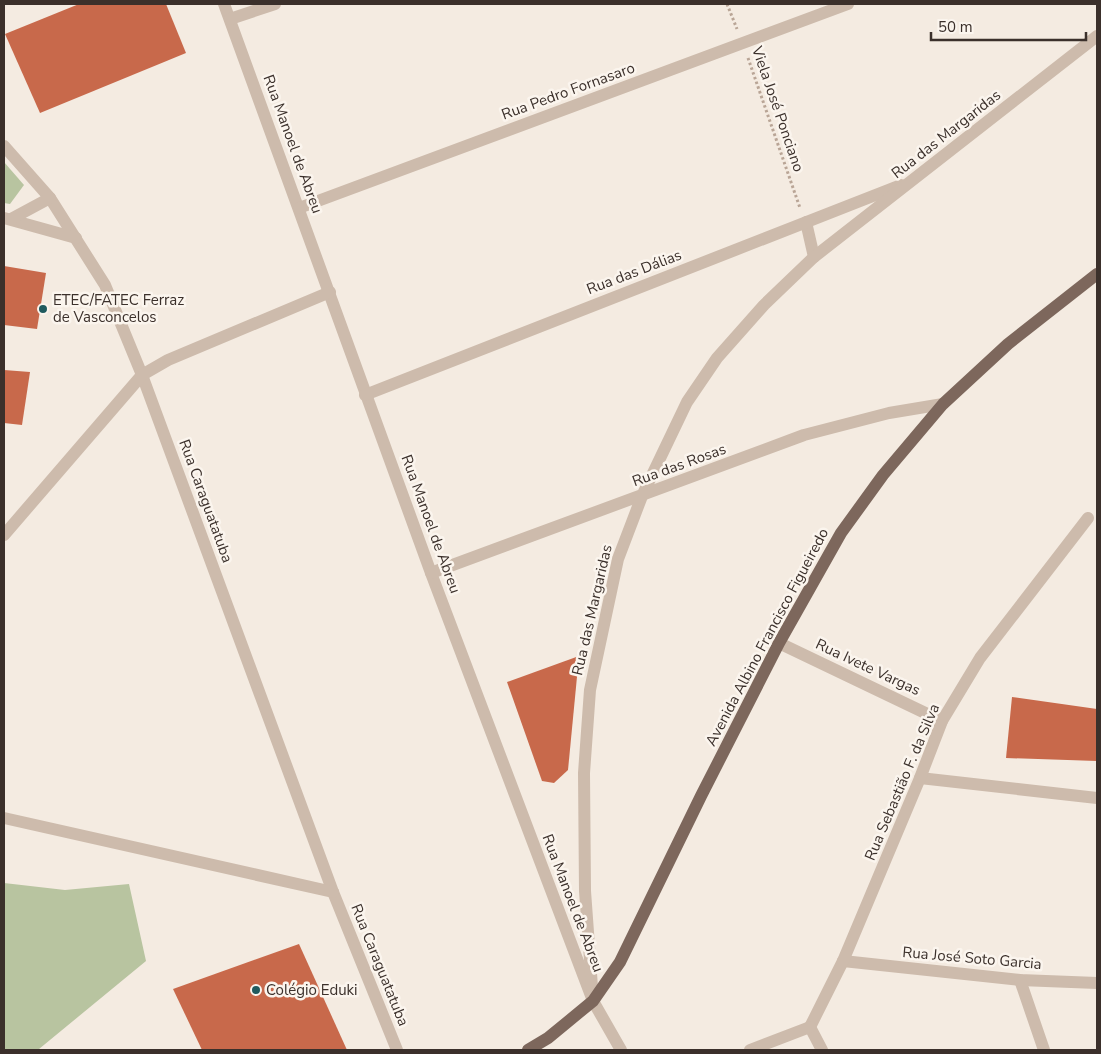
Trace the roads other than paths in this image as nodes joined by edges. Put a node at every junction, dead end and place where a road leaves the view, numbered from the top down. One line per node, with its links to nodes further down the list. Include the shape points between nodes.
1 (224, 4): 4 (street, Rua Manoel de Abreu)
2 (275, 4): 4 (street)
3 (848, 4): 9 (street, Rua Pedro Fornasaro)
4 (230, 20): 9 (street, Rua Manoel de Abreu)
5 (1097, 36): 7 (street, Rua das Margaridas)
6 (4, 146): 8 (street, Rua Caraguatatuba)
7 (914, 180): 11 (street, Rua das Dálias); 13 (street, Rua das Margaridas)
8 (50, 198): 10 (street); 12 (street, Rua Caraguatatuba)
9 (299, 208): 15 (street, Rua Manoel de Abreu)
10 (7, 218): 12 (street)
11 (806, 222): 13 (street); 17 (street, Rua das Dálias)
12 (76, 238): 16 (street, Rua Caraguatatuba, via 105,285)
13 (814, 257): 19 (street, Rua das Margaridas, via 716,358 687,402)
14 (1097, 274): 18 (main road, Avenida Albino Francisco Figueiredo, via 1008,344)
15 (330, 292): 16 (street, via 168,360); 17 (street, Rua Manoel de Abreu)
16 (142, 375): 21 (street); 28 (street, Rua Caraguatatuba)
17 (365, 395): 22 (street, Rua Manoel de Abreu)
18 (943, 404): 19 (street, Rua das Rosas, via 889,413 804,435); 23 (main road, Avenida Albino Francisco Figueiredo, via 883,475 841,533)
19 (642, 496): 22 (street, Rua das Rosas); 32 (street, Rua das Margaridas, via 618,560 590,690 584,773 584,891)
20 (1088, 518): 24 (street, Rua Sebastião F. da Silva, via 980,658)
21 (4, 535)
22 (431, 573): 32 (street, Rua Manoel de Abreu)
23 (779, 643): 24 (street, Rua Ivete Vargas); 32 (main road, Avenida Albino Francisco Figueiredo, via 620,962)
24 (942, 721): 25 (street, Rua Sebastião F. da Silva)
25 (920, 778): 26 (street); 29 (street, Rua Sebastião F. da Silva)
26 (1097, 798)
27 (4, 818): 28 (street, Rua Caraguatatuba)
28 (333, 892): 34 (street, Rua Caraguatatuba)
29 (843, 962): 30 (street, Rua José Soto Garcia); 33 (street, Rua Sebastião F. da Silva)
30 (1020, 980): 31 (street, Rua José Soto Garcia); 39 (street)
31 (1097, 983)
32 (593, 1001): 35 (main road, Avenida Albino Francisco Figueiredo); 36 (street, Rua Manoel de Abreu)
33 (810, 1027): 37 (street); 38 (street)
34 (397, 1050)
35 (528, 1050)
36 (621, 1050)
37 (750, 1050)
38 (822, 1050)
39 (1044, 1050)

